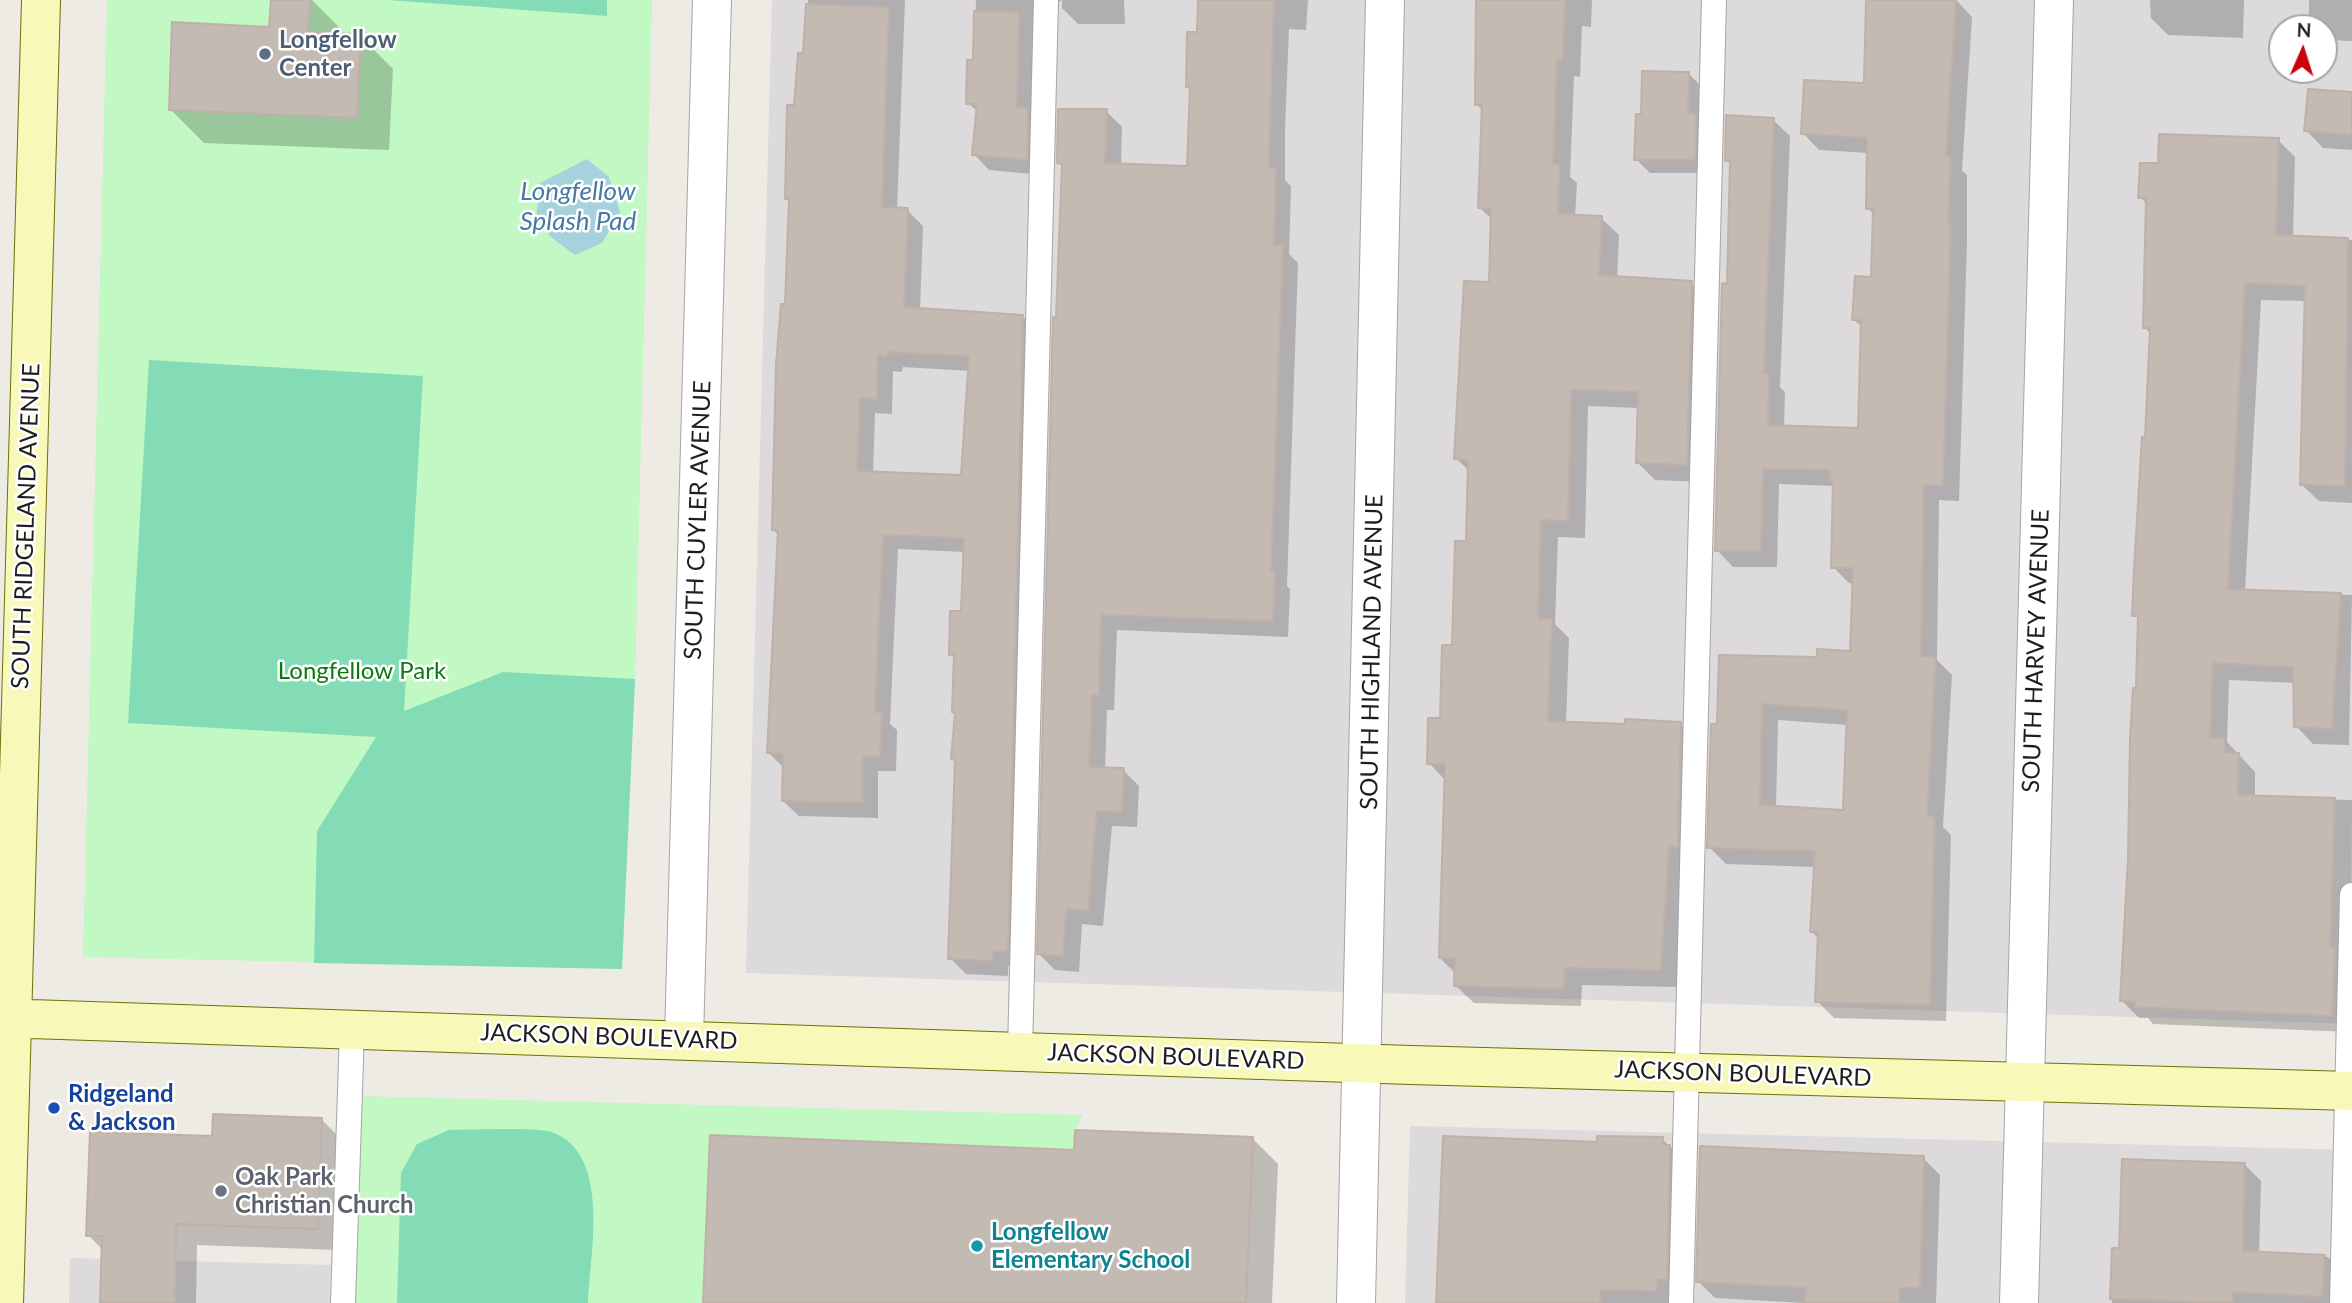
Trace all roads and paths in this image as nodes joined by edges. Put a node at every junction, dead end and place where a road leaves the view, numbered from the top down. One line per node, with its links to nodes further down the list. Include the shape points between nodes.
1 (41, 0): 8 (street, SOUTH RIDGELAND AVENUE)
2 (712, 0): 10 (street, SOUTH CUYLER AVENUE)
3 (1046, 0): 11 (lane)
4 (1385, 0): 12 (street, SOUTH HIGHLAND AVENUE)
5 (1714, 0): 13 (lane)
6 (2054, 0): 14 (street, SOUTH HARVEY AVENUE)
7 (2352, 895): 15 (lane)
8 (6, 1018): 9 (street, JACKSON BOULEVARD); 16 (street, SOUTH RIDGELAND AVENUE)
9 (352, 1029): 10 (street, JACKSON BOULEVARD); 17 (lane)
10 (684, 1039): 11 (street, JACKSON BOULEVARD)
11 (1020, 1051): 12 (street, JACKSON BOULEVARD)
12 (1363, 1063): 13 (street, JACKSON BOULEVARD); 18 (street, SOUTH HIGHLAND AVENUE)
13 (1687, 1072): 14 (street, JACKSON BOULEVARD); 19 (lane)
14 (2025, 1081): 15 (street, JACKSON BOULEVARD); 20 (street, SOUTH HARVEY AVENUE)
15 (2349, 1091): 21 (lane)
16 (4, 1303)
17 (343, 1303)
18 (1356, 1303)
19 (1681, 1303)
20 (2019, 1303)
21 (2342, 1303)

